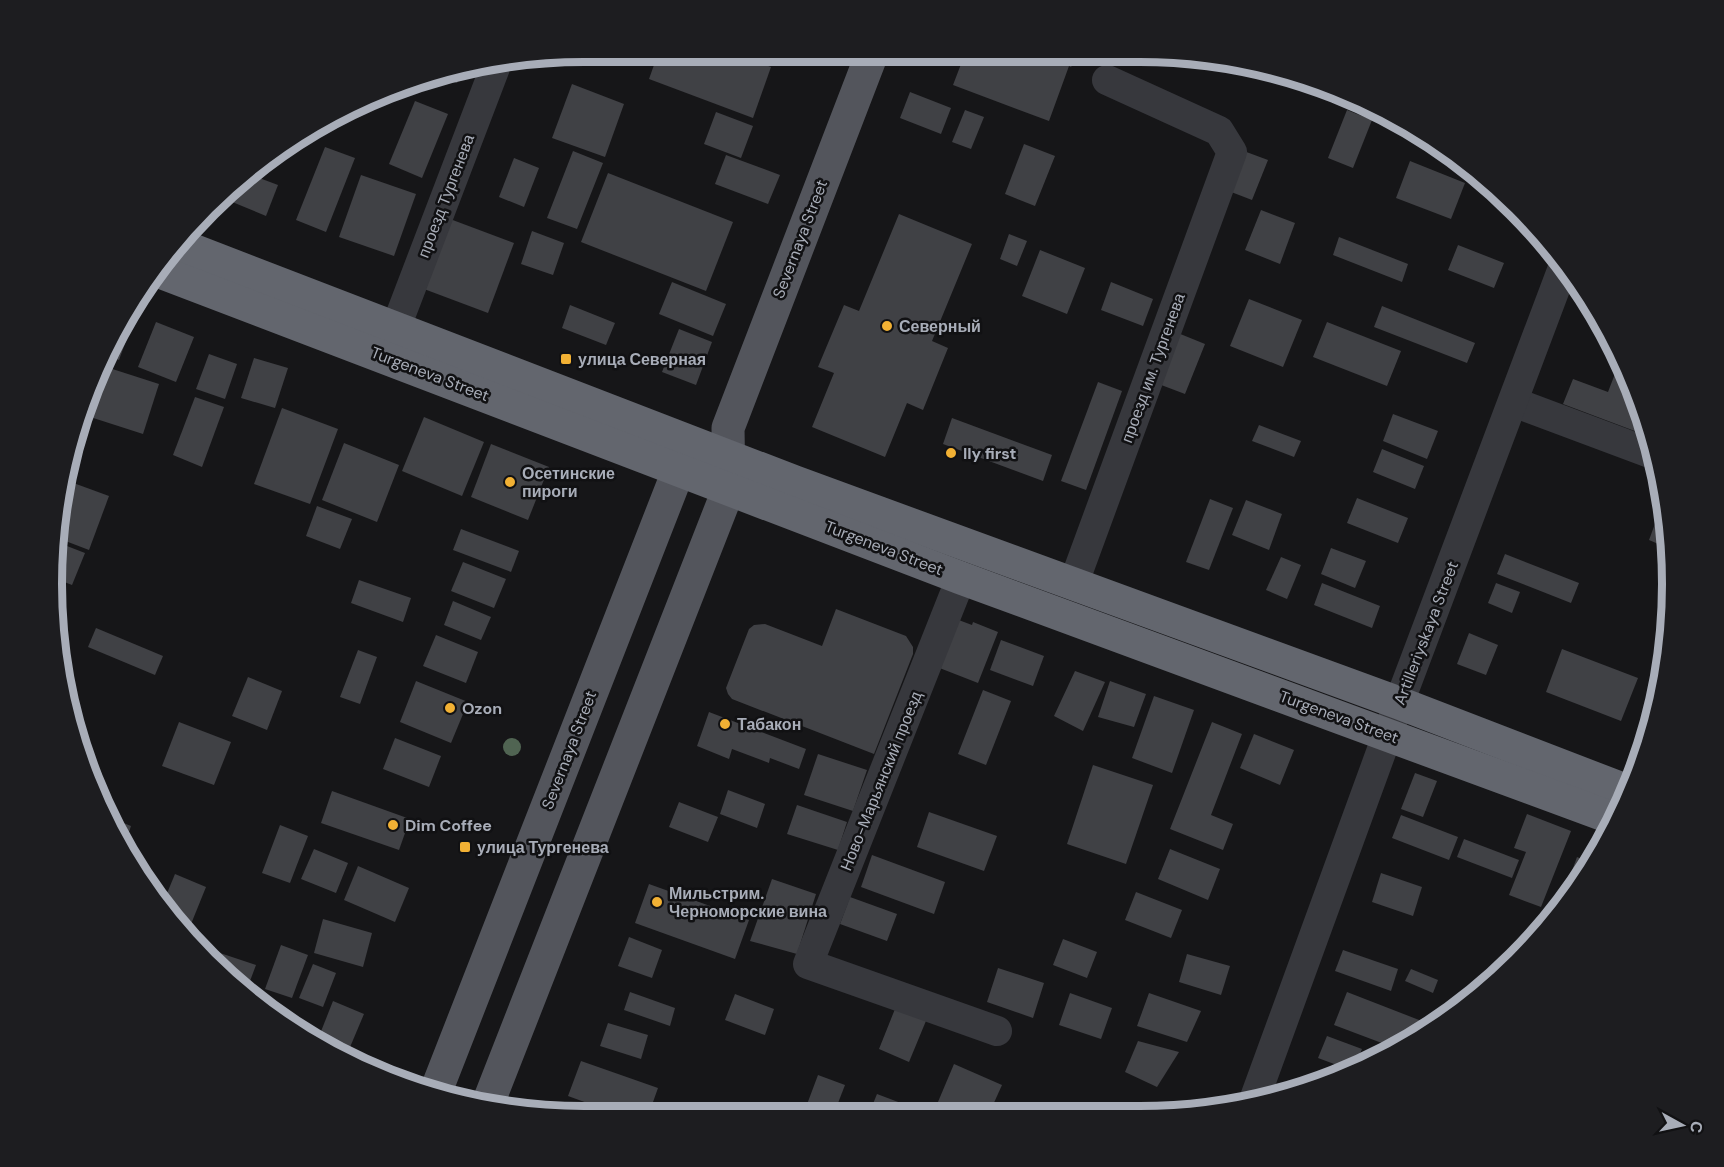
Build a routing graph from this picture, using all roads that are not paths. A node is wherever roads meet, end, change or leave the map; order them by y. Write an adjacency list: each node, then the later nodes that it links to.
1 (869, 62): 10 (main road, Severnaya Street)
2 (494, 70): 7 (street, проезд Тургенева)
3 (1107, 80): 13 (street, проезд им. Тургенева)
4 (185, 247): 7 (highway, Turgeneva Street)
5 (164, 273): 11 (highway, Turgeneva Street)
6 (1561, 274): 8 (street, Artilleriyskaya Street)
7 (396, 327): 10 (highway, Turgeneva Street)
8 (1512, 402): 9 (street); 14 (street, Artilleriyskaya Street)
9 (1646, 452)
10 (723, 455): 11 (main road, Severnaya Street); 11 (highway, Turgeneva Street); 12 (highway, Turgeneva Street); 13 (highway, Turgeneva Street); 21 (main road, Severnaya Street)
11 (679, 469): 19 (main road, Severnaya Street)
12 (961, 578): 15 (highway, Turgeneva Street); 18 (street, Ново-Марьянский проезд)
13 (1074, 585): 14 (highway, Turgeneva Street)
14 (1399, 703): 15 (street, Artilleriyskaya Street); 16 (highway, Turgeneva Street)
15 (1388, 735): 17 (highway, Turgeneva Street); 20 (street, Artilleriyskaya Street)
16 (1621, 788)
17 (1608, 816)
18 (997, 1031)
19 (438, 1085)
20 (1256, 1092)
21 (491, 1097)

